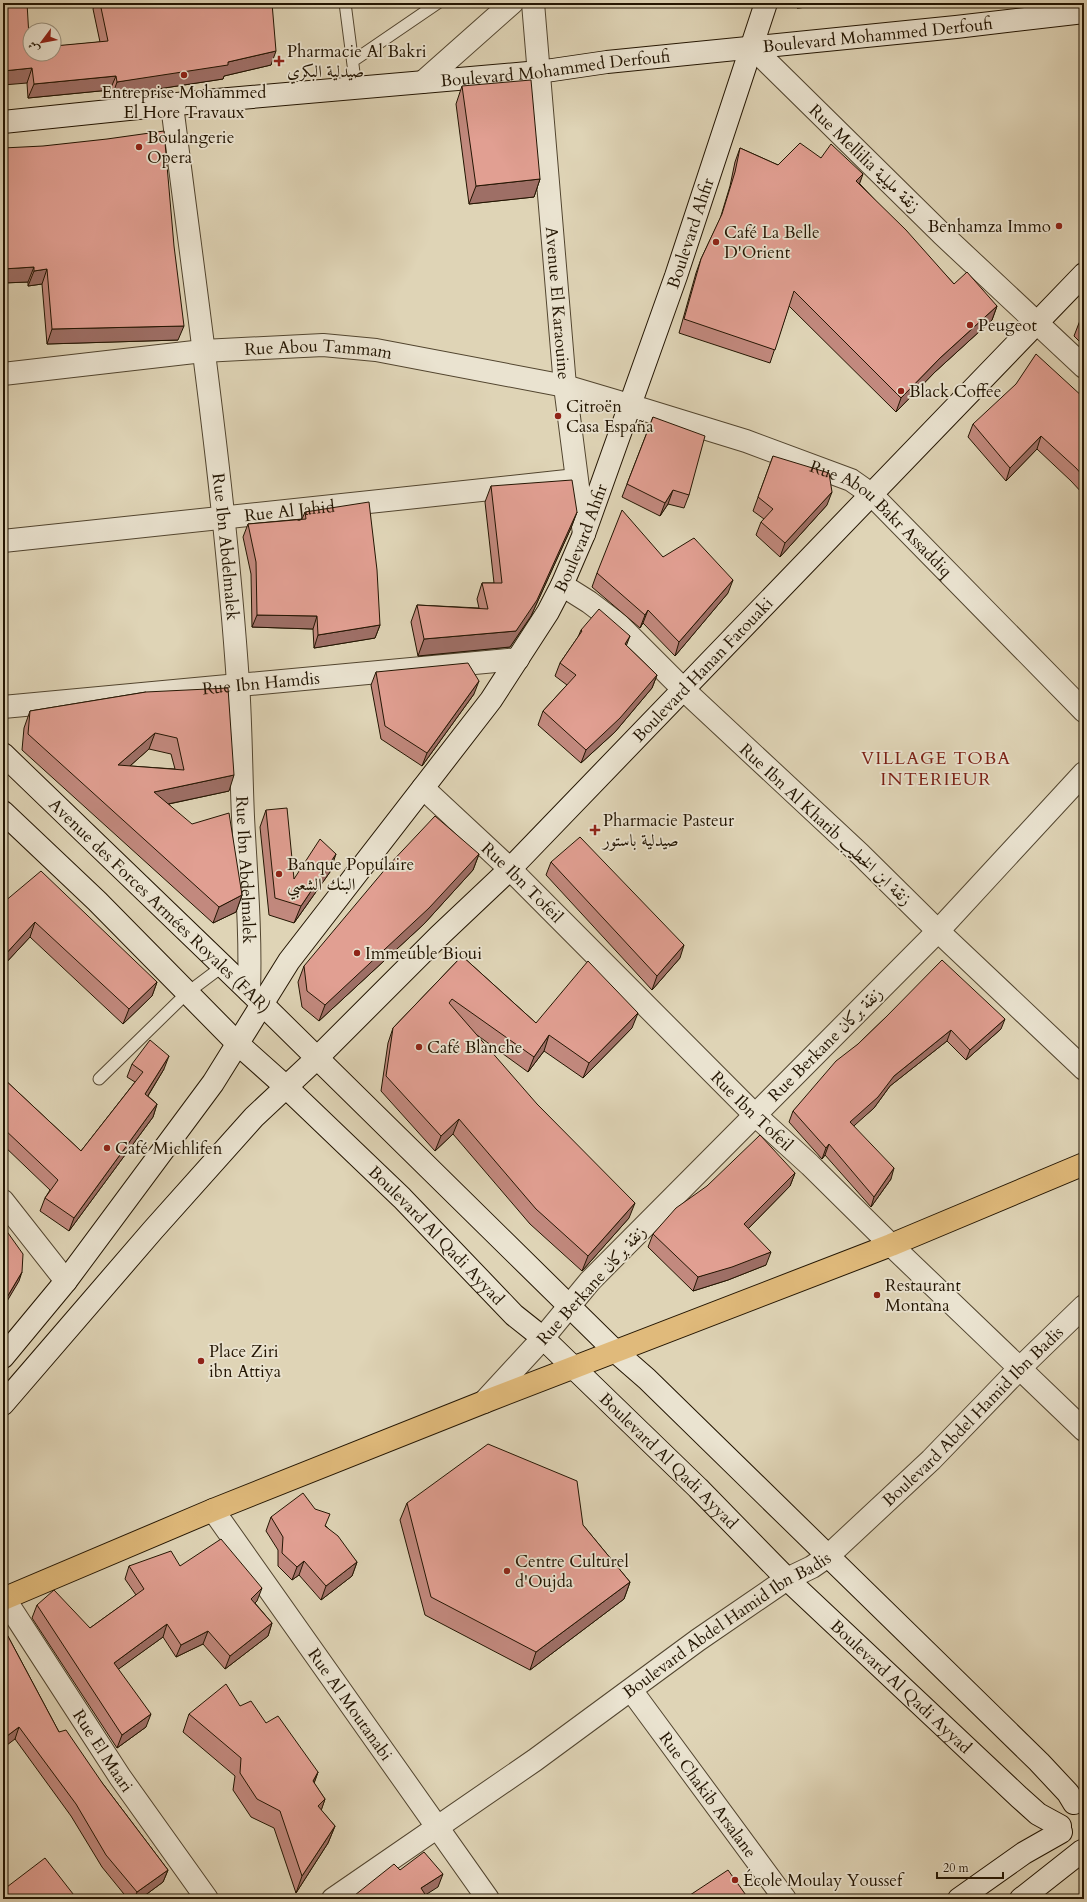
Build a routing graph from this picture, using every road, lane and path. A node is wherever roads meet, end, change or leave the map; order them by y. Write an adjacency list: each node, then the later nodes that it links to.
1 (345, 3): 8 (lane)
2 (438, 3): 8 (lane)
3 (512, 3): 10 (street)
4 (533, 3): 9 (street, Avenue El Karaouine)
5 (766, 3): 7 (street, Boulevard Ahfir)
6 (1084, 12): 7 (street, Boulevard Mohammed Derfoufi)
7 (752, 47): 9 (street, Boulevard Mohammed Derfoufi); 15 (street, Rue Mellilia زنقة مليلية); 20 (street, Boulevard Ahfir)
8 (354, 61): 11 (lane)
9 (539, 72): 10 (street, Boulevard Mohammed Derfoufi); 19 (street, Avenue El Karaouine)
10 (424, 82): 11 (street, Boulevard Mohammed Derfoufi)
11 (356, 88): 12 (street, Boulevard Mohammed Derfoufi)
12 (172, 105): 13 (street, Boulevard Mohammed Derfoufi); 16 (street, Rue Ibn Abdelmalek)
13 (3, 122)
14 (1084, 274): 15 (street, Boulevard Hanan Fatouaki)
15 (1038, 322): 17 (street, Rue Mellilia زنقة مليلية); 22 (street, Boulevard Hanan Fatouaki)
16 (203, 351): 18 (street, Rue Abou Tammam); 19 (street, Rue Abou Tammam); 23 (street, Rue Ibn Abdelmalek)
17 (1084, 367)
18 (3, 374)
19 (565, 386): 20 (street, Rue Abou Tammam); 21 (street, Avenue El Karaouine)
20 (629, 405): 22 (street, Rue Abou Bakr Assaddiq); 24 (street, Boulevard Ahfir)
21 (576, 480): 23 (street, Rue Al Jahid); 24 (street, Avenue El Karaouine)
22 (871, 494): 29 (street, Boulevard Hanan Fatouaki); 31 (street, Rue Abou Bakr Assaddiq)
23 (223, 517): 25 (street, Rue Al Jahid); 28 (street, Rue Ibn Abdelmalek)
24 (584, 534): 26 (street, Boulevard Ahfir)
25 (3, 541)
26 (562, 585): 27 (street, Boulevard Ahfir); 29 (street, Rue Ibn Al Khatib زنقة ابن الخطيب)
27 (518, 659): 28 (street, Rue Ibn Hamdis); 34 (street, Boulevard Ahfir)
28 (238, 684): 30 (street, Rue Ibn Hamdis); 40 (street, Rue Ibn Abdelmalek)
29 (684, 690): 36 (street, Boulevard Hanan Fatouaki); 37 (street, Rue Ibn Al Khatib زنقة ابن الخطيب)
30 (3, 707)
31 (1084, 711)
32 (3, 754): 38 (street, Avenue des Forces Armées Royales (FAR))
33 (1084, 773): 37 (street, Rue Berkane زنقة بركان)
34 (423, 788): 36 (street, Rue Ibn Tofeil); 40 (street, Boulevard Ahfir)
35 (3, 812): 39 (street)
36 (510, 869): 42 (street, Boulevard Hanan Fatouaki); 46 (street, Rue Ibn Tofeil)
37 (938, 931): 43 (street, Rue Ibn Al Khatib زنقة ابن الخطيب); 46 (street, Rue Berkane زنقة بركان)
38 (223, 966): 39 (lane); 40 (street, Avenue des Forces Armées Royales (FAR))
39 (187, 993): 41 (street); 44 (lane)
40 (256, 997): 41 (street, Boulevard Ahfir); 42 (street, Avenue des Forces Armées Royales (FAR))
41 (238, 1044): 45 (street); 50 (street, Boulevard Ahfir)
42 (316, 1059): 45 (street, Boulevard Hanan Fatouaki); 51 (street)
43 (1084, 1069)
44 (99, 1079)
45 (285, 1086): 53 (street, Boulevard Al Qadi Ayyad); 59 (street, Boulevard Hanan Fatouaki)
46 (754, 1114): 49 (street, Rue Ibn Tofeil); 51 (street, Rue Berkane زنقة بركان)
47 (1084, 1164): 49 (main road)
48 (3, 1201): 50 (street)
49 (890, 1245): 54 (main road); 57 (street, Rue Ibn Tofeil)
50 (66, 1281): 55 (street, Boulevard Ahfir)
51 (571, 1306): 53 (street, Rue Berkane زنقة بركان); 54 (street)
52 (1084, 1306): 57 (street, Boulevard Abdel Hamid Ibn Badis)
53 (543, 1338): 56 (street, Boulevard Al Qadi Ayyad); 58 (street, Rue Berkane زنقة بركان)
54 (616, 1352): 56 (main road); 62 (street)
55 (3, 1356)
56 (573, 1369): 58 (main road); 63 (street, Boulevard Al Qadi Ayyad)
57 (1019, 1369): 60 (street, Rue Ibn Tofeil); 62 (street, Boulevard Abdel Hamid Ibn Badis)
58 (484, 1402): 61 (main road)
59 (3, 1404)
60 (1084, 1430)
61 (213, 1510): 64 (main road); 67 (street, Rue Al Moutanabi)
62 (828, 1556): 63 (street, Boulevard Abdel Hamid Ibn Badis); 66 (street)
63 (788, 1580): 65 (street, Boulevard Abdel Hamid Ibn Badis); 68 (street, Boulevard Al Qadi Ayyad)
64 (4, 1599): 70 (street, Rue El Maari)
65 (631, 1690): 67 (street, Boulevard Abdel Hamid Ibn Badis); 73 (street, Rue Chakib Arsalane)
66 (1079, 1802): 68 (street)
67 (437, 1827): 71 (street, Boulevard Abdel Hamid Ibn Badis); 72 (street, Rue Al Moutanabi)
68 (1061, 1829): 69 (street); 74 (street)
69 (1083, 1851): 75 (street)
70 (207, 1899)
71 (333, 1899)
72 (488, 1899)
73 (785, 1899)
74 (959, 1899)
75 (1021, 1899)

